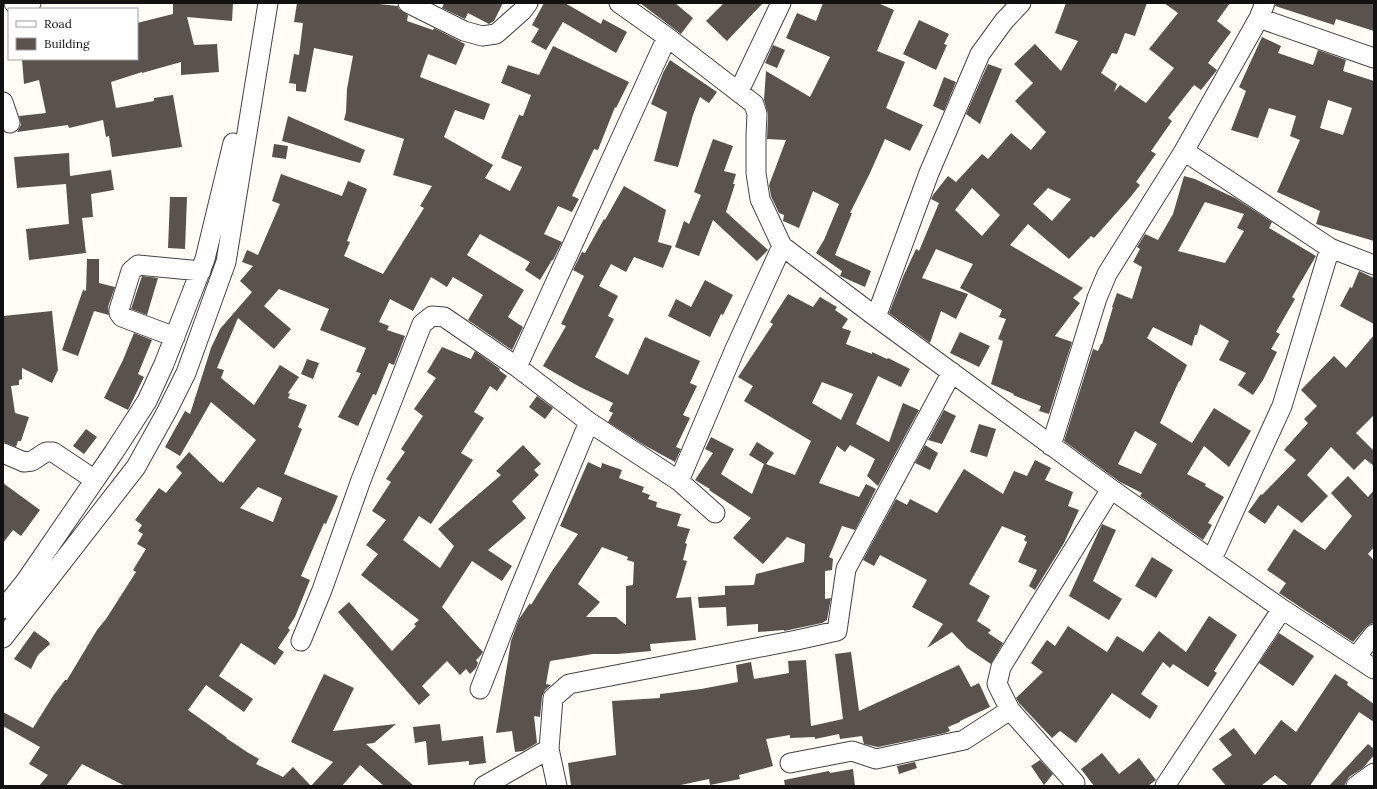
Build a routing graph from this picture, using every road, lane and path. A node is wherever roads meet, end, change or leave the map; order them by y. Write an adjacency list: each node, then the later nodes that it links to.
1 (14, 3): 2 (street)
2 (31, 3)
3 (256, 3): 20 (street)
4 (268, 3): 36 (street)
5 (408, 3): 6 (street)
6 (528, 3)
7 (781, 3): 13 (street)
8 (1021, 3): 21 (street)
9 (621, 4): 11 (street)
10 (1262, 11): 12 (street); 16 (street)
11 (667, 36): 13 (street); 23 (street)
12 (1374, 58)
13 (739, 92): 17 (street)
14 (3, 102): 15 (street)
15 (10, 124)
16 (1184, 151): 18 (street); 26 (street)
17 (782, 246): 21 (street); 29 (street)
18 (1330, 248): 19 (street); 32 (street)
19 (1374, 265)
20 (201, 271): 22 (street); 22 (street)
21 (876, 317): 24 (street)
22 (175, 337): 28 (street)
23 (517, 367): 25 (street); 37 (street)
24 (952, 372): 26 (street); 42 (street)
25 (589, 422): 29 (street); 40 (street)
26 (1051, 446): 30 (street)
27 (3, 452): 28 (street)
28 (95, 480): 33 (street)
29 (679, 481): 31 (street)
30 (1111, 489): 32 (street); 41 (street)
31 (715, 513)
32 (1212, 559): 34 (street)
33 (3, 609)
34 (1282, 609): 38 (street); 48 (street)
35 (1374, 634): 38 (street)
36 (3, 638)
37 (301, 640)
38 (1356, 657): 39 (street)
39 (1374, 668)
40 (480, 689)
41 (1010, 710): 43 (street); 45 (street)
42 (549, 749): 46 (street); 47 (street)
43 (790, 763)
44 (1374, 773): 49 (street)
45 (1075, 783)
46 (484, 786)
47 (557, 786)
48 (1164, 786)
49 (1356, 786)

